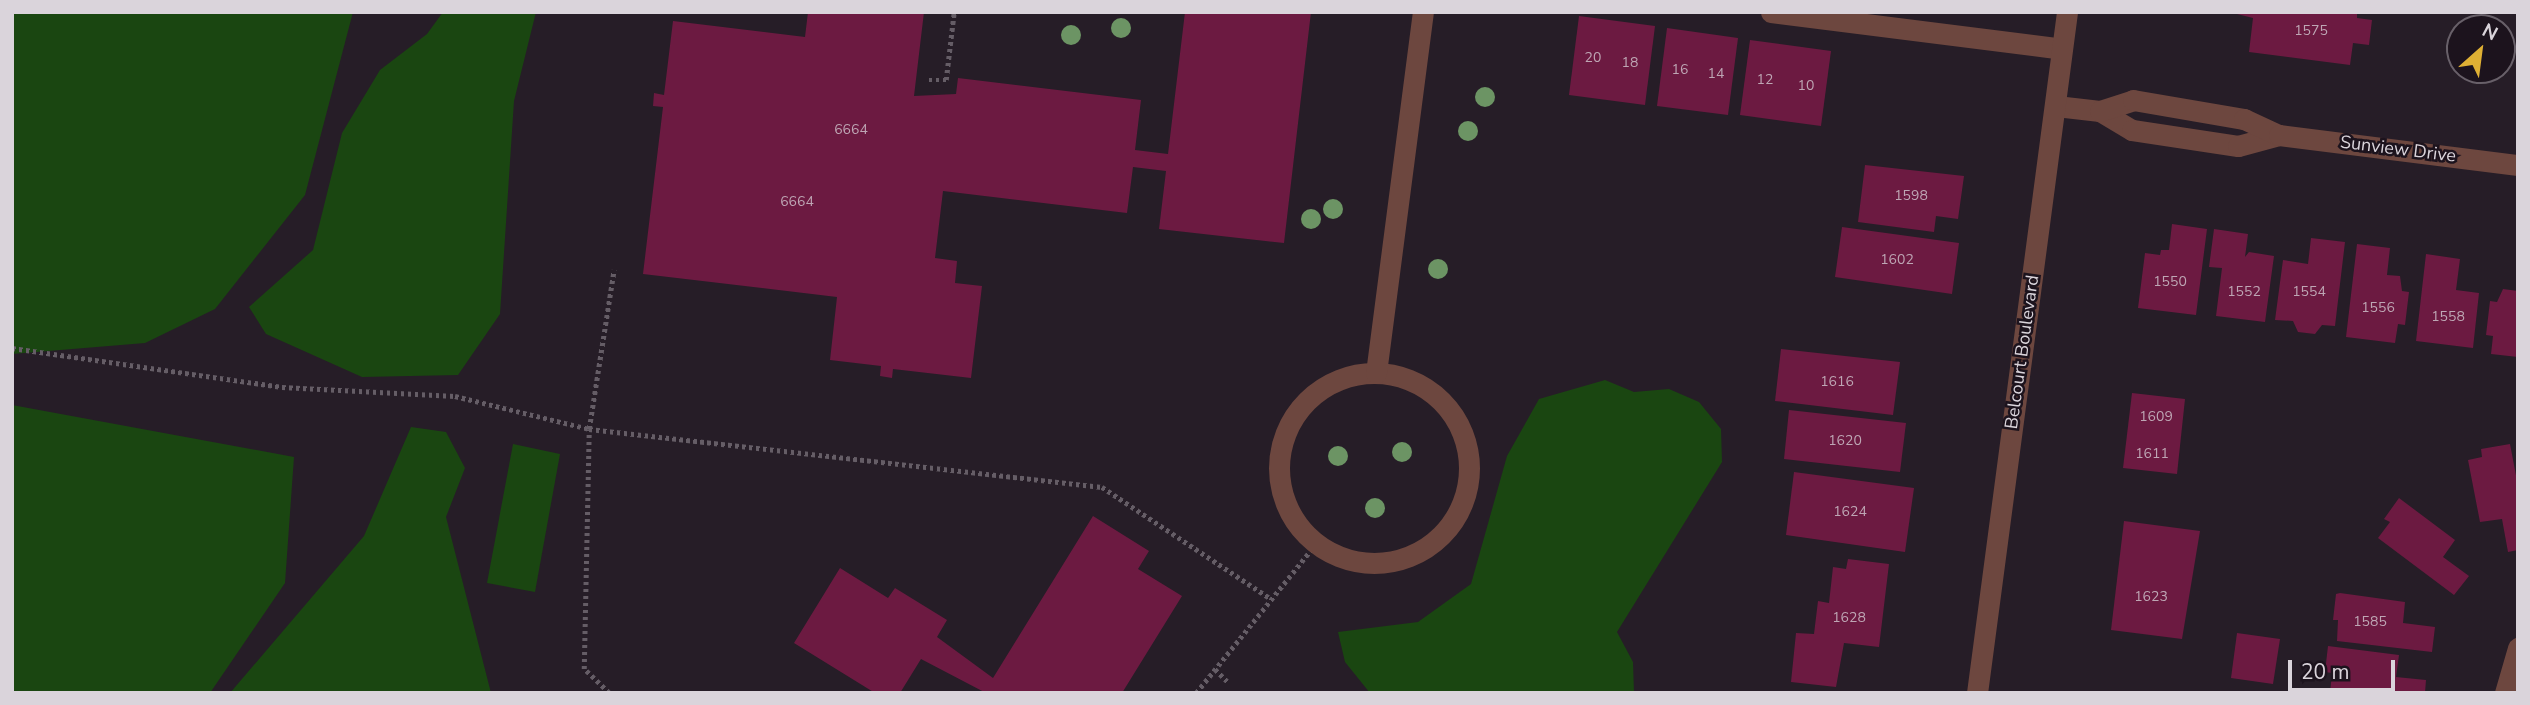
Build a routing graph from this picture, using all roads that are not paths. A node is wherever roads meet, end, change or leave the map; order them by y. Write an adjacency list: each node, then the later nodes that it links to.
1 (1423, 12): 9 (street)
2 (1772, 12): 4 (street)
3 (2067, 12): 4 (street, Belcourt Boulevard)
4 (2062, 49): 5 (street, Belcourt Boulevard)
5 (2056, 106): 6 (street, Sunview Drive); 11 (street, Belcourt Boulevard)
6 (2100, 111): 7 (street, Sunview Drive); 7 (street, Sunview Drive)
7 (2279, 135): 8 (street, Sunview Drive)
8 (2518, 165)
9 (1376, 373): 9 (street)
10 (2518, 648): 12 (street)
11 (1977, 693)
12 (2505, 693)

